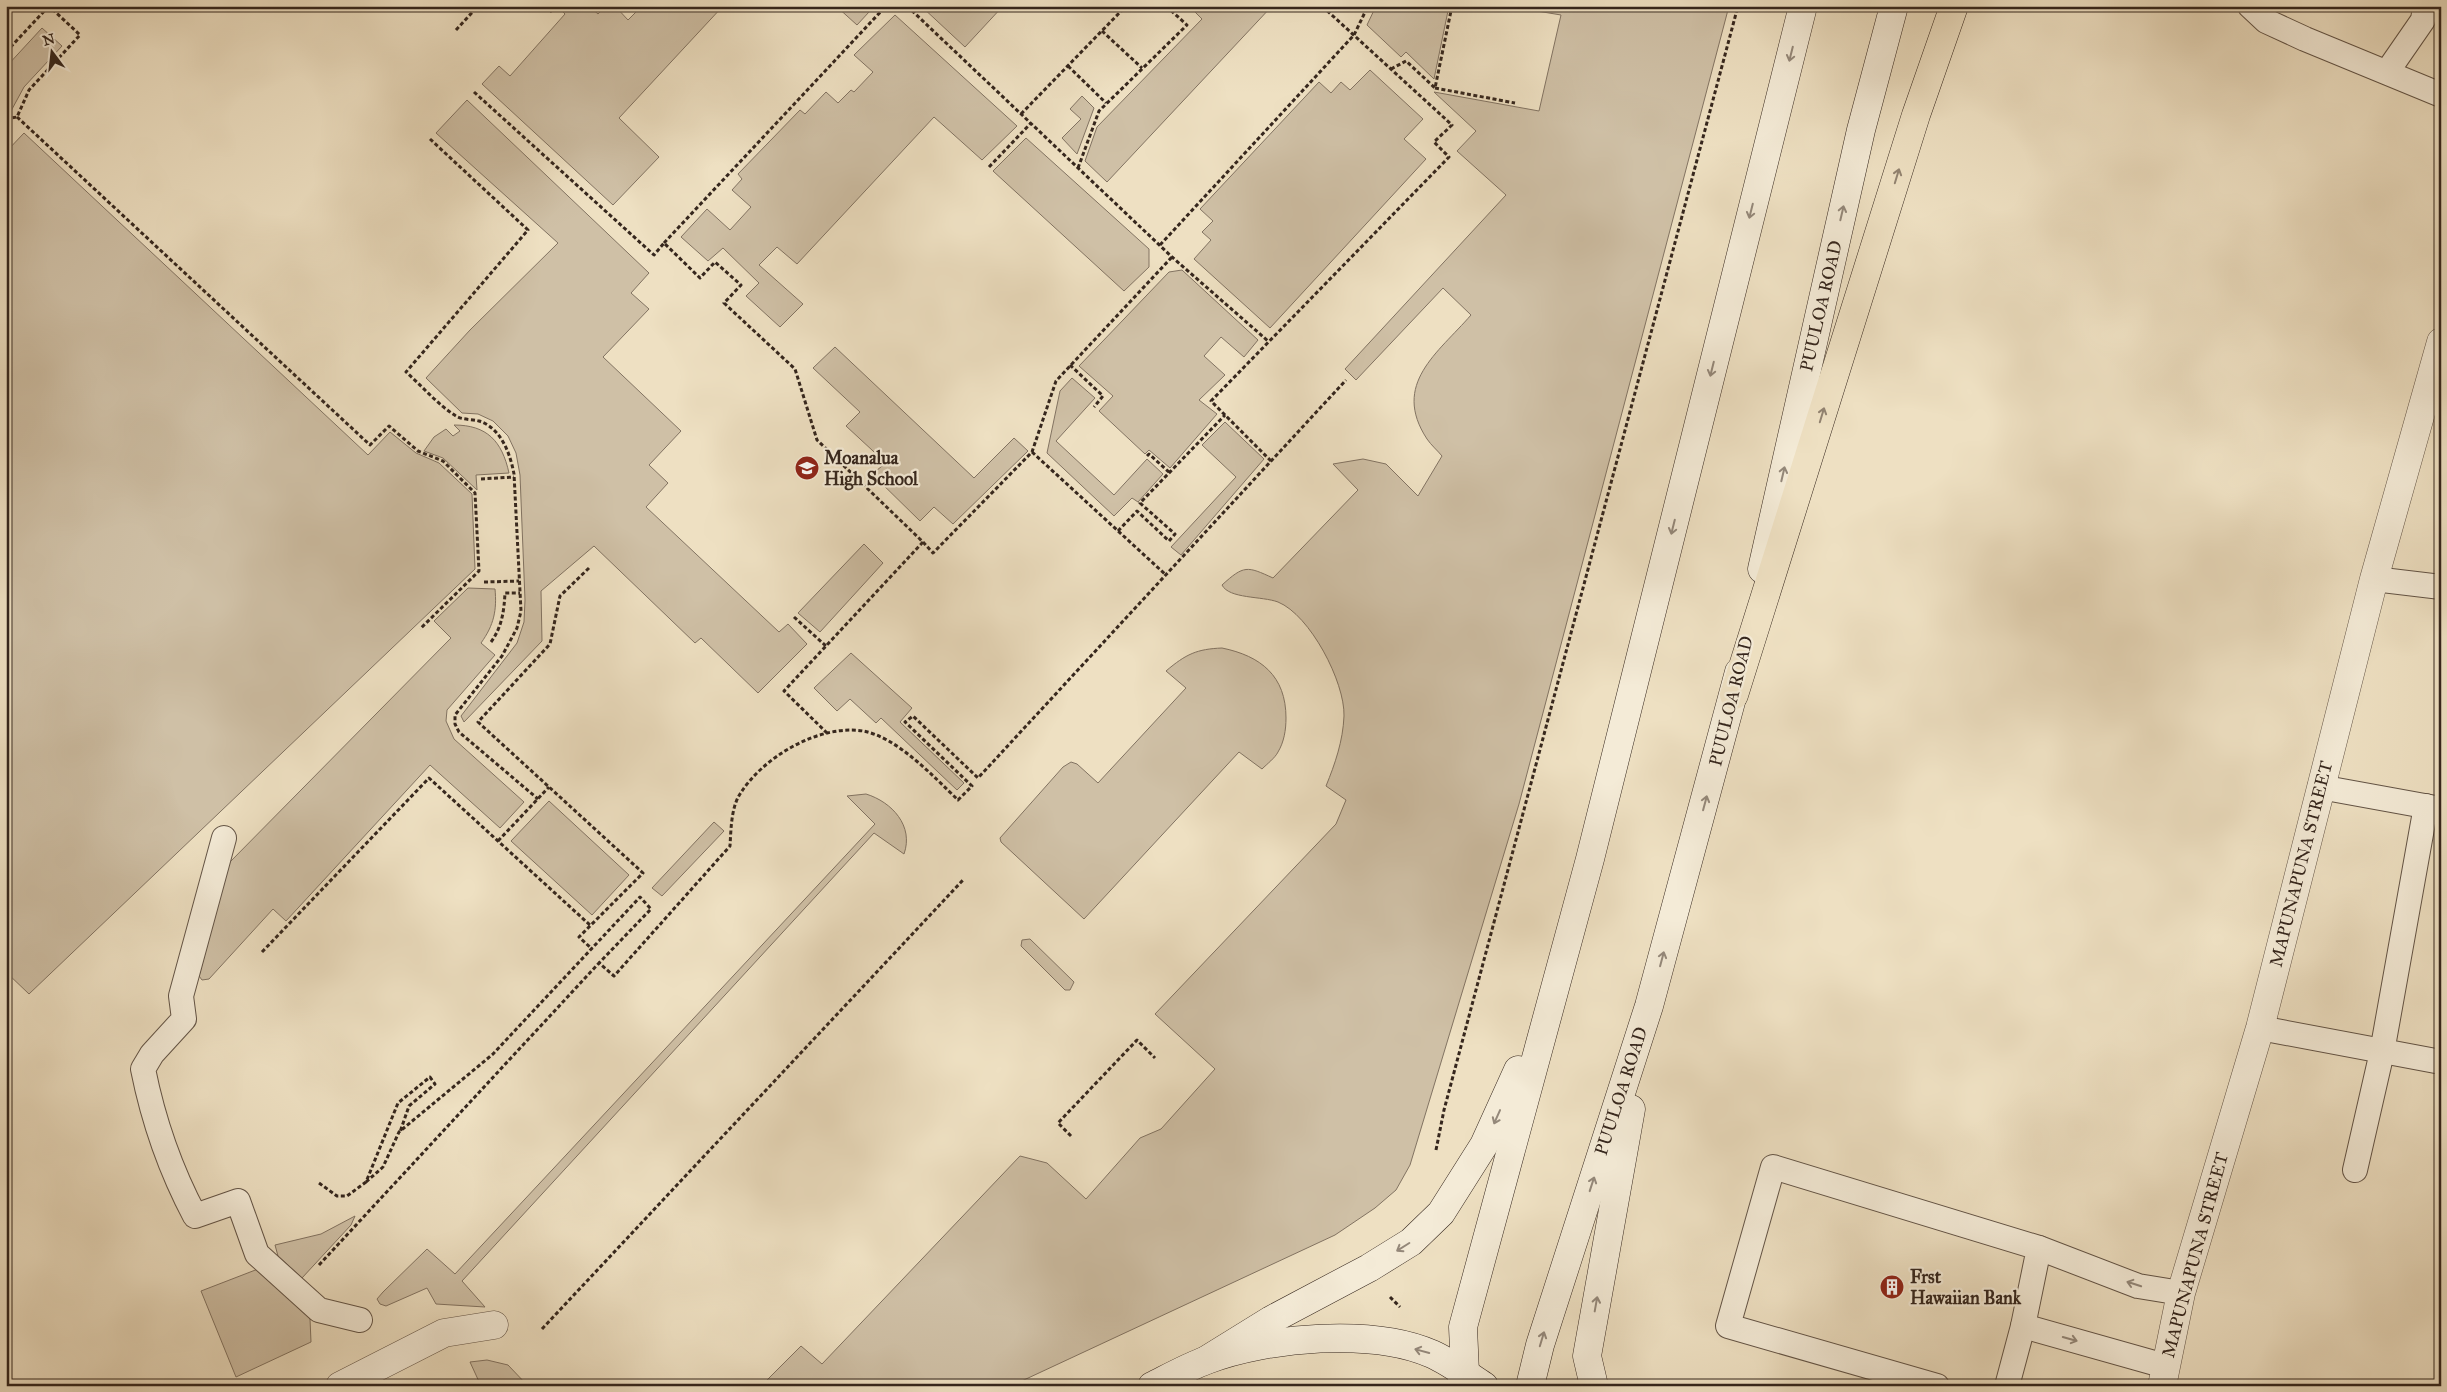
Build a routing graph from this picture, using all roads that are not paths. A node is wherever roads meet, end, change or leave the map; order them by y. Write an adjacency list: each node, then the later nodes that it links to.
1 (1803, 6): 15 (main road, one-way to 15)
2 (1894, 6): 11 (main road, PUULOA ROAD, one-way to 2)
3 (1954, 6): 11 (highway, one-way to 3)
4 (2250, 6): 6 (lane)
5 (2425, 6): 6 (lane)
6 (2386, 72): 7 (lane)
7 (2441, 95)
8 (2439, 352): 9 (main road, MAPUNAPUNA STREET)
9 (2374, 579): 10 (lane); 12 (main road, MAPUNAPUNA STREET)
10 (2441, 587)
11 (1734, 695): 16 (main road, PUULOA ROAD, one-way to 11)
12 (2320, 787): 13 (lane); 17 (main road, MAPUNAPUNA STREET)
13 (2433, 808): 18 (lane)
14 (224, 838): 23 (lane)
15 (1552, 993): 26 (main road, one-way to 26); 28 (main road)
16 (1649, 1006): 31 (main road, PUULOA ROAD, one-way to 16); 32 (main road, one-way to 16)
17 (2260, 1028): 18 (lane); 22 (main road, MAPUNAPUNA STREET)
18 (2382, 1052): 19 (lane); 20 (lane)
19 (2441, 1062)
20 (2355, 1170)
21 (2039, 1248): 22 (lane, one-way to 21); 25 (lane); 33 (lane)
22 (2182, 1294): 27 (main road, MAPUNAPUNA STREET)
23 (360, 1320)
24 (494, 1325): 29 (main road)
25 (2023, 1326): 27 (lane, one-way to 27); 34 (lane)
26 (1208, 1359): 28 (main road, one-way to 26); 30 (main road)
27 (2164, 1376)
28 (1470, 1382)
29 (340, 1386)
30 (1152, 1386)
31 (1530, 1386)
32 (1594, 1386)
33 (1937, 1386)
34 (2007, 1386)

